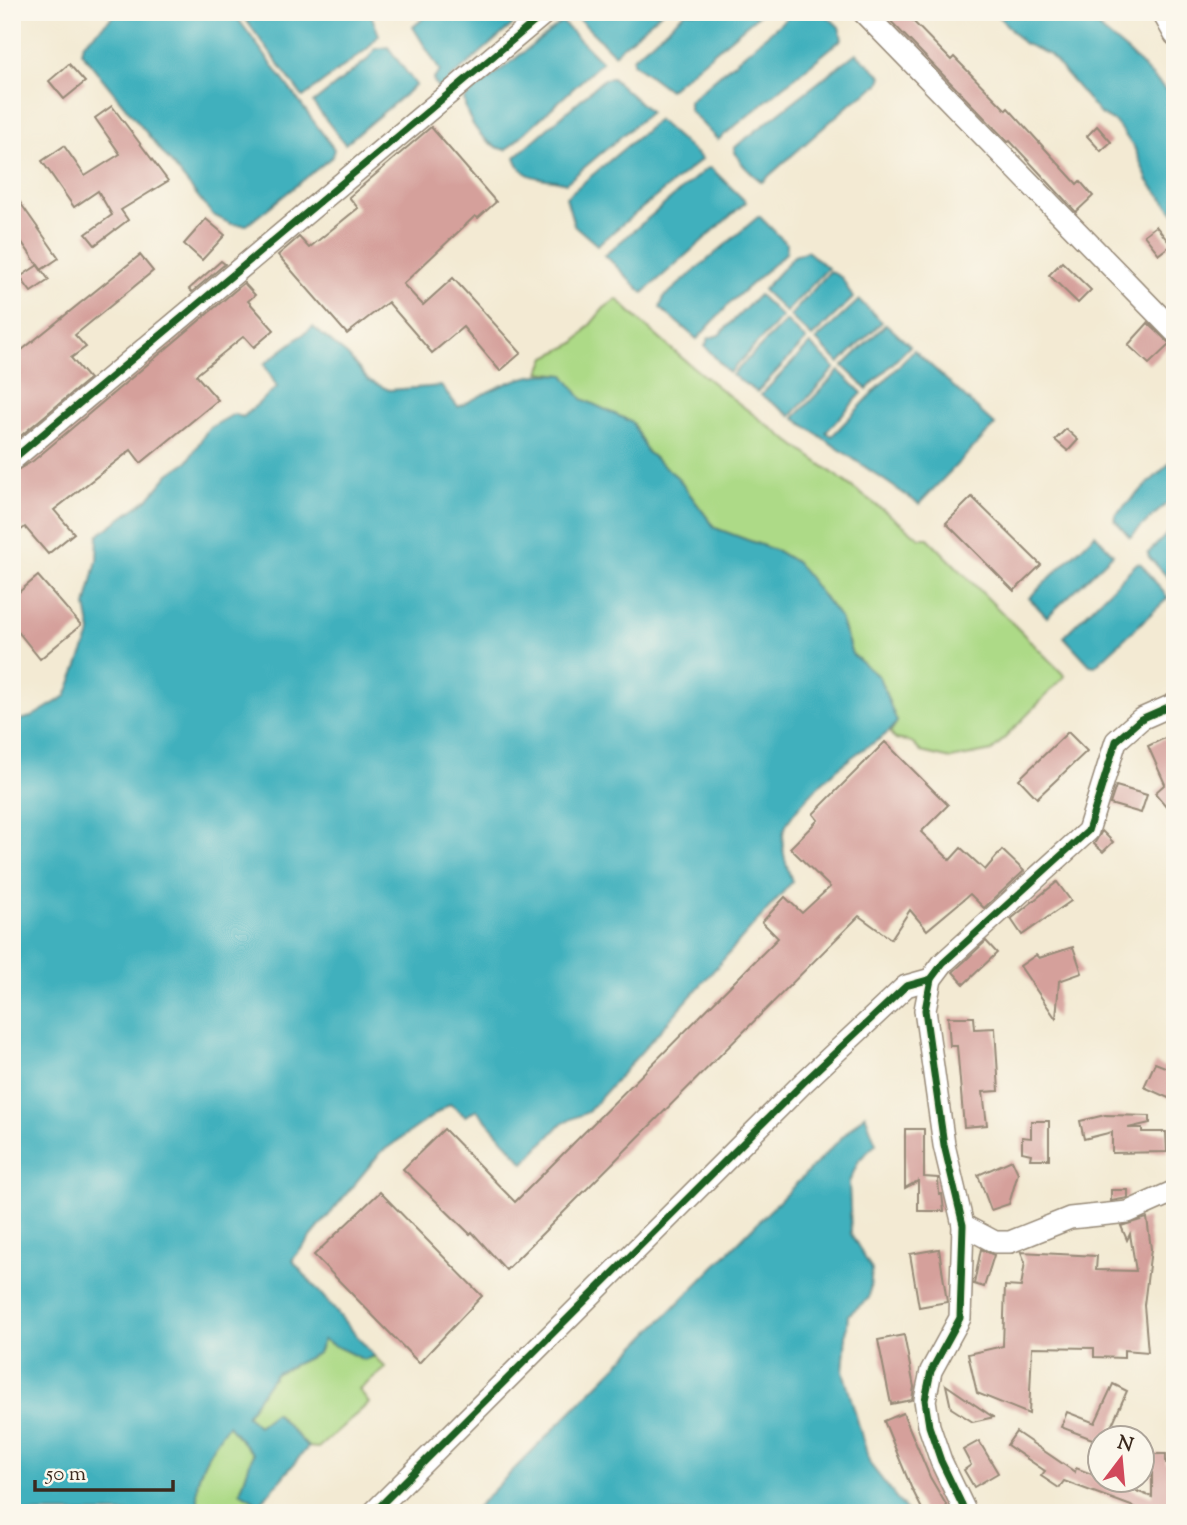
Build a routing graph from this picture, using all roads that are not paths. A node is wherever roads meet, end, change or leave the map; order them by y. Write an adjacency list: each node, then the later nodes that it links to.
1 (546, 12): 7 (street)
2 (863, 12): 6 (street)
3 (1173, 12): 4 (street)
4 (1162, 13): 5 (street)
5 (1175, 35)
6 (1175, 332)
7 (12, 460)
8 (1175, 704): 9 (street)
9 (931, 979): 11 (street); 12 (street)
10 (1175, 1191): 11 (street)
11 (963, 1225): 13 (street)
12 (373, 1513)
13 (966, 1513)

